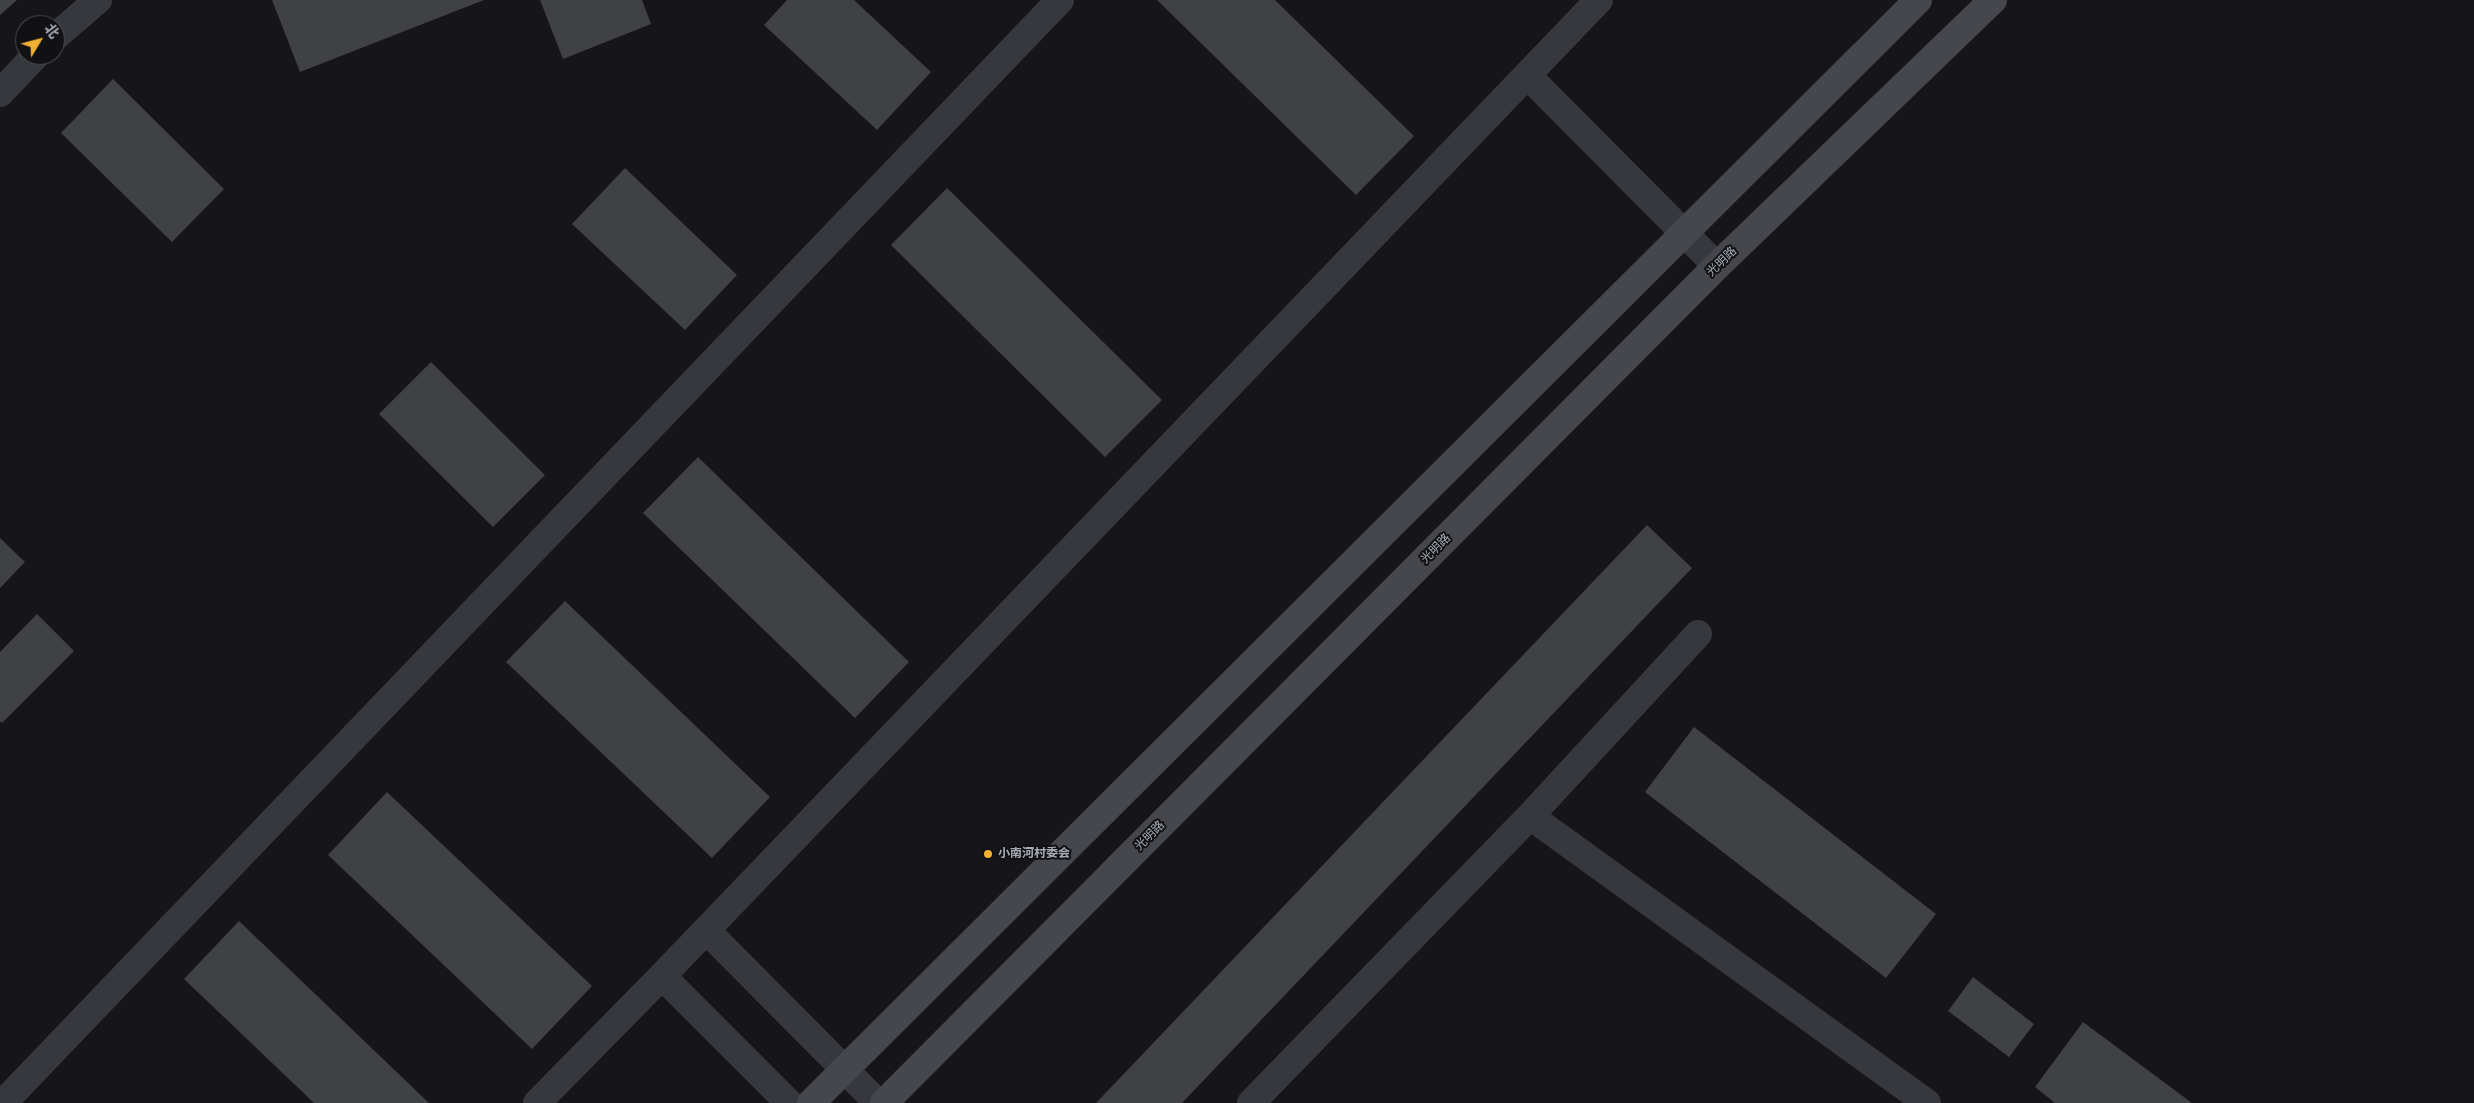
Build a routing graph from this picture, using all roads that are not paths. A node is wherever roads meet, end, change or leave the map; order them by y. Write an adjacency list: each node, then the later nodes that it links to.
1 (98, 0): 6 (street)
2 (1060, 0): 17 (street)
3 (1599, 0): 8 (street)
4 (1918, 0): 10 (street)
5 (1993, 0): 11 (street, 光明路)
6 (65, 28)
7 (27, 65): 9 (street)
8 (1526, 76): 10 (street); 14 (street)
9 (0, 93)
10 (1683, 232): 11 (street); 16 (street)
11 (1717, 266): 22 (street, 光明路)
12 (1698, 634): 13 (street)
13 (1530, 816): 23 (street); 24 (street)
14 (706, 930): 15 (street); 16 (street)
15 (662, 976): 18 (street); 19 (street)
16 (845, 1069): 20 (street); 21 (street)
17 (4, 1103)
18 (537, 1103)
19 (789, 1103)
20 (811, 1103)
21 (878, 1103)
22 (884, 1103)
23 (1251, 1103)
24 (1927, 1103)

